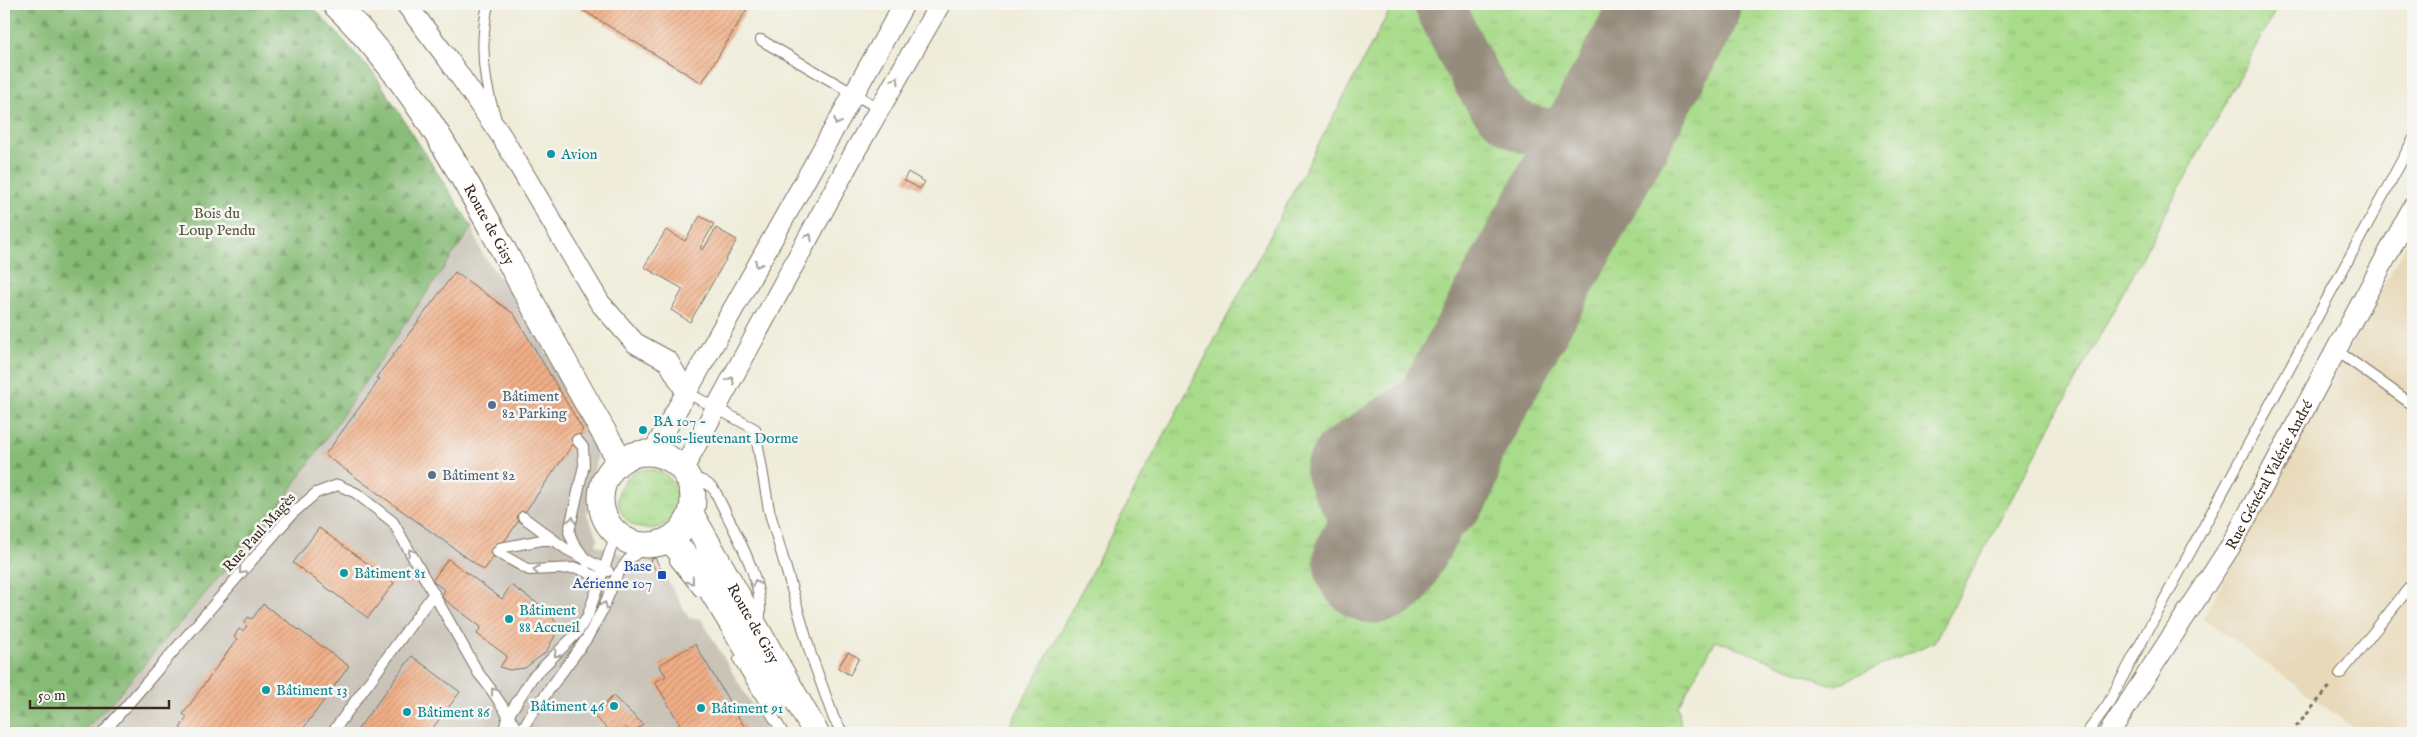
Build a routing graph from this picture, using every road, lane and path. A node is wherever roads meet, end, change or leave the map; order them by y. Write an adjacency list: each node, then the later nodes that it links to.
1 (335, 4): 18 (street, Route de Gisy)
2 (406, 4): 9 (street)
3 (488, 4): 9 (lane)
4 (904, 4): 7 (street)
5 (940, 4): 8 (street, one-way to 5)
6 (760, 40): 7 (lane)
7 (853, 94): 8 (lane); 13 (street, one-way to 13)
8 (880, 109): 15 (street, one-way to 8)
9 (502, 137): 13 (street)
10 (2413, 140): 43 (lane)
11 (2413, 207): 12 (street, Rue Général Valérie André)
12 (2336, 350): 14 (lane); 44 (street, Rue Général Valérie André)
13 (686, 392): 15 (lane); 17 (street)
14 (2413, 405)
15 (716, 408): 19 (street); 42 (lane)
16 (576, 440): 25 (lane, one-way to 16)
17 (653, 452): 18 (street); 19 (street)
18 (620, 460): 22 (street)
19 (685, 473): 20 (street); 31 (lane, one-way to 19)
20 (691, 514): 24 (street); 31 (street, Route de Gisy)
21 (523, 517): 23 (lane)
22 (616, 534): 24 (street); 26 (lane)
23 (554, 540): 25 (lane); 26 (lane, one-way to 23)
24 (659, 543): 27 (lane); 30 (lane, one-way to 30); 40 (street, Route de Gisy)
25 (588, 563): 26 (lane)
26 (601, 574): 27 (lane); 34 (lane, one-way to 34)
27 (617, 575): 35 (lane, one-way to 27)
28 (2413, 583): 33 (lane)
29 (434, 593): 34 (lane, Rue Paul Magès, one-way to 29); 36 (lane, Rue Paul Magès, one-way to 36); 37 (lane)
30 (703, 599)
31 (758, 631): 41 (street, Route de Gisy)
32 (733, 649): 39 (lane)
33 (2340, 674): 45 (path)
34 (508, 716): 35 (lane, Rue Paul Magès); 38 (lane)
35 (520, 732)
36 (103, 733)
37 (332, 733)
38 (503, 733)
39 (783, 733)
40 (797, 733)
41 (816, 733)
42 (843, 733)
43 (2087, 733)
44 (2109, 733)
45 (2291, 733)

